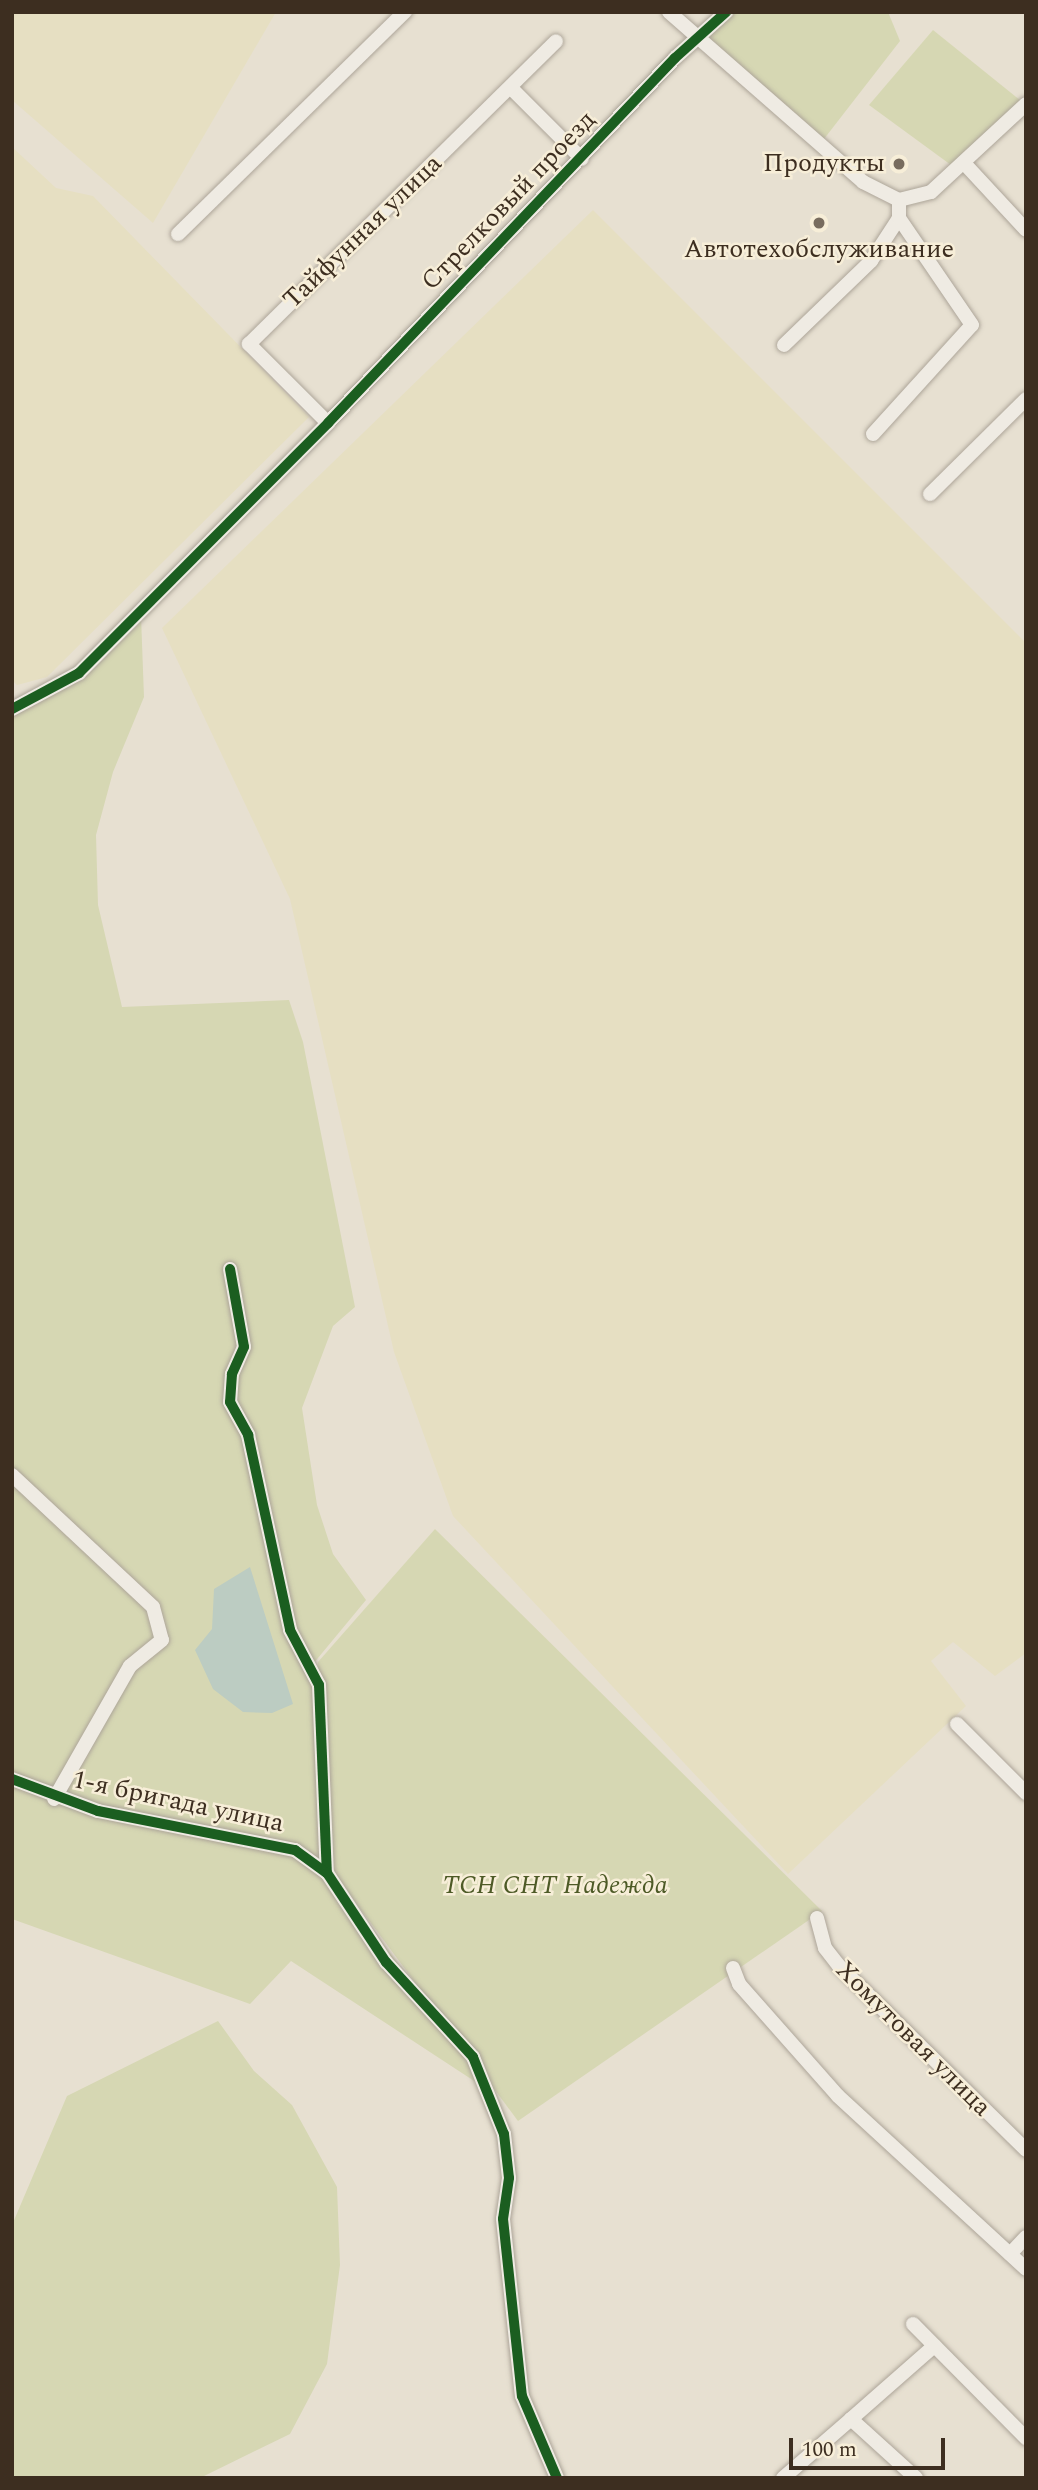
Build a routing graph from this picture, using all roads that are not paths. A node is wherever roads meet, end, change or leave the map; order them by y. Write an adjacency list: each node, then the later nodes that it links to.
1 (405, 12): 13 (street)
2 (668, 12): 5 (street)
3 (726, 12): 5 (street, Стрелковый проезд)
4 (556, 40): 6 (street, Тайфунная улица)
5 (696, 40): 8 (street, Стрелковый проезд); 10 (street)
6 (511, 88): 8 (street); 16 (street, Тайфунная улица)
7 (1026, 104): 9 (street)
8 (582, 159): 16 (street, Стрелковый проезд)
9 (964, 163): 10 (street); 12 (street)
10 (899, 200): 11 (street)
11 (899, 218): 14 (street); 17 (street)
12 (1026, 230)
13 (178, 234)
14 (784, 345)
15 (1026, 399): 18 (street)
16 (328, 423): 19 (street, Стрелковый проезд)
17 (873, 434)
18 (930, 494)
19 (12, 709)
20 (230, 1269): 26 (street)
21 (12, 1475): 25 (street)
22 (957, 1724): 24 (street)
23 (12, 1779): 25 (street, 1-я бригада улица)
24 (1026, 1793)
25 (54, 1799): 26 (street, 1-я бригада улица)
26 (327, 1872): 37 (street)
27 (817, 1918): 29 (street, Хомутовая улица)
28 (733, 1968): 31 (street)
29 (1026, 2150)
30 (1026, 2237): 31 (street)
31 (1010, 2254): 32 (street)
32 (1026, 2269)
33 (913, 2324): 34 (street)
34 (934, 2346): 35 (street); 36 (street)
35 (851, 2418): 38 (street); 39 (street)
36 (1026, 2438)
37 (557, 2478)
38 (783, 2478)
39 (916, 2478)

